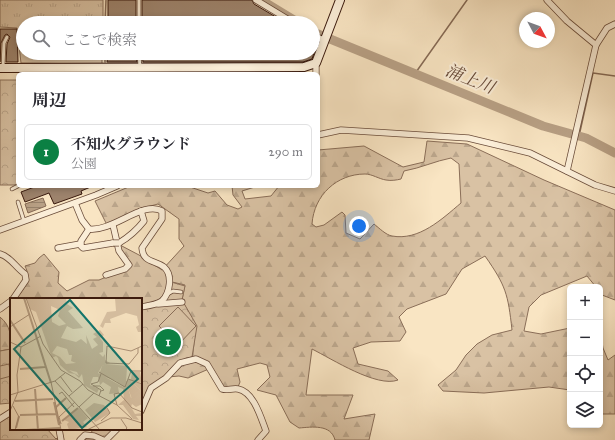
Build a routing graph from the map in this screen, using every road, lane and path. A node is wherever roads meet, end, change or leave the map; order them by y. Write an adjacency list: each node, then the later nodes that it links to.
1 (139, 0): 5 (lane)
2 (256, 0): 6 (street)
3 (340, 0): 10 (street)
4 (547, 0): 11 (street)
5 (139, 16)
6 (282, 16)
7 (615, 24): 11 (street)
8 (6, 37): 17 (lane)
9 (320, 37): 10 (street)
10 (326, 38): 12 (street)
11 (596, 45): 24 (street)
12 (320, 53)
13 (140, 60): 16 (lane)
14 (317, 60): 15 (street)
15 (316, 63): 19 (street); 22 (street)
16 (140, 67): 20 (street); 21 (street)
17 (2, 68): 18 (street)
18 (94, 70): 20 (street)
19 (200, 70): 21 (street)
20 (107, 71)
21 (191, 71)
22 (316, 72)
23 (320, 135): 24 (street)
24 (567, 171): 28 (street)
25 (16, 187): 26 (lane)
26 (12, 188)
27 (106, 188): 30 (street)
28 (615, 191)
29 (18, 202): 32 (lane)
30 (75, 203): 32 (street); 34 (street)
31 (141, 211): 33 (street); 36 (street); 41 (street)
32 (24, 221): 35 (street)
33 (113, 225): 34 (street); 39 (street)
34 (89, 229): 36 (street)
35 (0, 230)
36 (80, 244): 37 (street)
37 (58, 248)
38 (0, 254): 42 (street)
39 (106, 275)
40 (181, 292): 41 (lane)
41 (166, 295): 45 (street)
42 (13, 298)
43 (10, 301): 46 (street)
44 (182, 302): 45 (street)
45 (155, 304): 47 (street)
46 (0, 308)
47 (142, 308)
48 (142, 409): 57 (street)
49 (10, 413): 50 (street)
50 (0, 419)
51 (59, 430): 53 (street)
52 (116, 430): 56 (street)
53 (61, 440)
54 (80, 440): 55 (street)
55 (103, 440)
56 (106, 440)
57 (258, 440)

